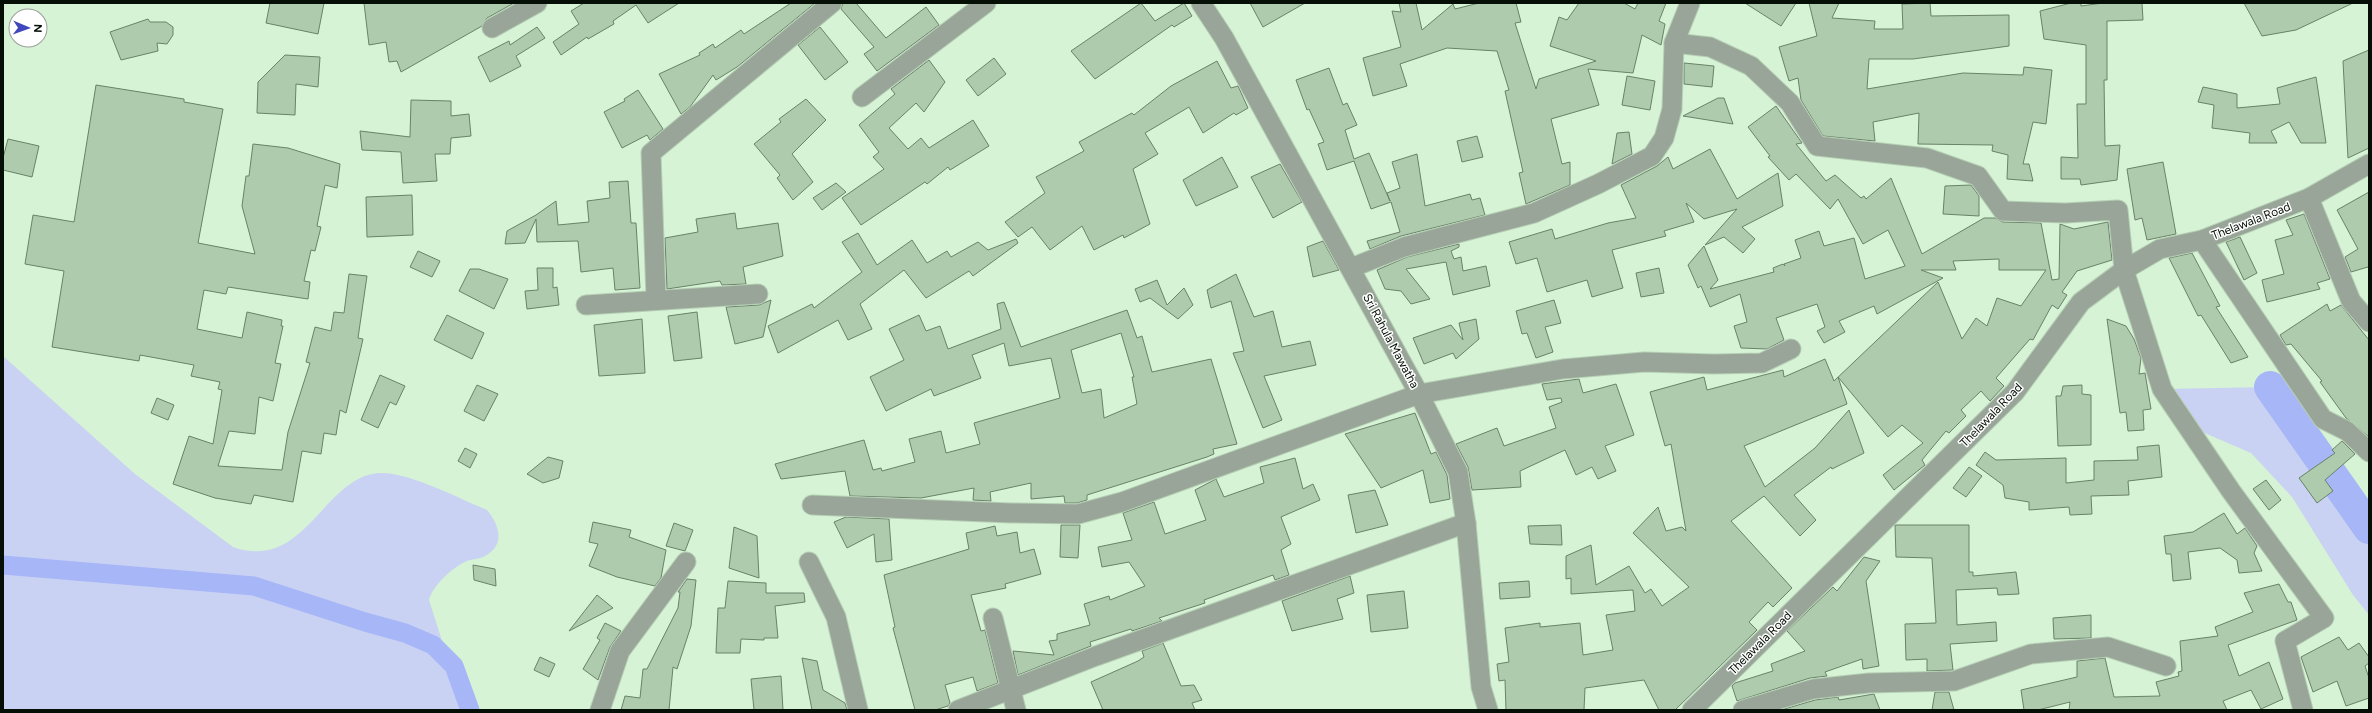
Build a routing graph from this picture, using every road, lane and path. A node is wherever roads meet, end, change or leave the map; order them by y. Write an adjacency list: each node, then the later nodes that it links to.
1 (537, 3): 6 (street)
2 (832, 3): 15 (street)
3 (986, 3): 8 (street)
4 (1201, 3): 12 (street, Sri Rahula Mawatha)
5 (1690, 3): 7 (street)
6 (492, 28)
7 (1674, 43): 12 (street); 13 (street)
8 (862, 97)
9 (2369, 164): 10 (street, Thelawala Road)
10 (2309, 198): 11 (street, Thelawala Road); 17 (street)
11 (2202, 240): 13 (street, Thelawala Road); 20 (street)
12 (1352, 268): 19 (street, Sri Rahula Mawatha)
13 (2124, 270): 33 (street, Thelawala Road); 35 (street)
14 (758, 294): 15 (street)
15 (656, 299): 16 (street)
16 (586, 305)
17 (2369, 322)
18 (1791, 349): 19 (street)
19 (1419, 394): 21 (street); 22 (street, Sri Rahula Mawatha)
20 (2369, 452)
21 (812, 505)
22 (1466, 523): 27 (street); 32 (street, Sri Rahula Mawatha)
23 (686, 562): 28 (street)
24 (809, 562): 29 (street)
25 (993, 618): 27 (street)
26 (2166, 666): 34 (street)
27 (1011, 689): 30 (street); 31 (street)
28 (600, 710)
29 (858, 710)
30 (958, 710)
31 (1016, 710)
32 (1488, 710)
33 (1692, 710)
34 (1743, 710)
35 (2303, 710)

